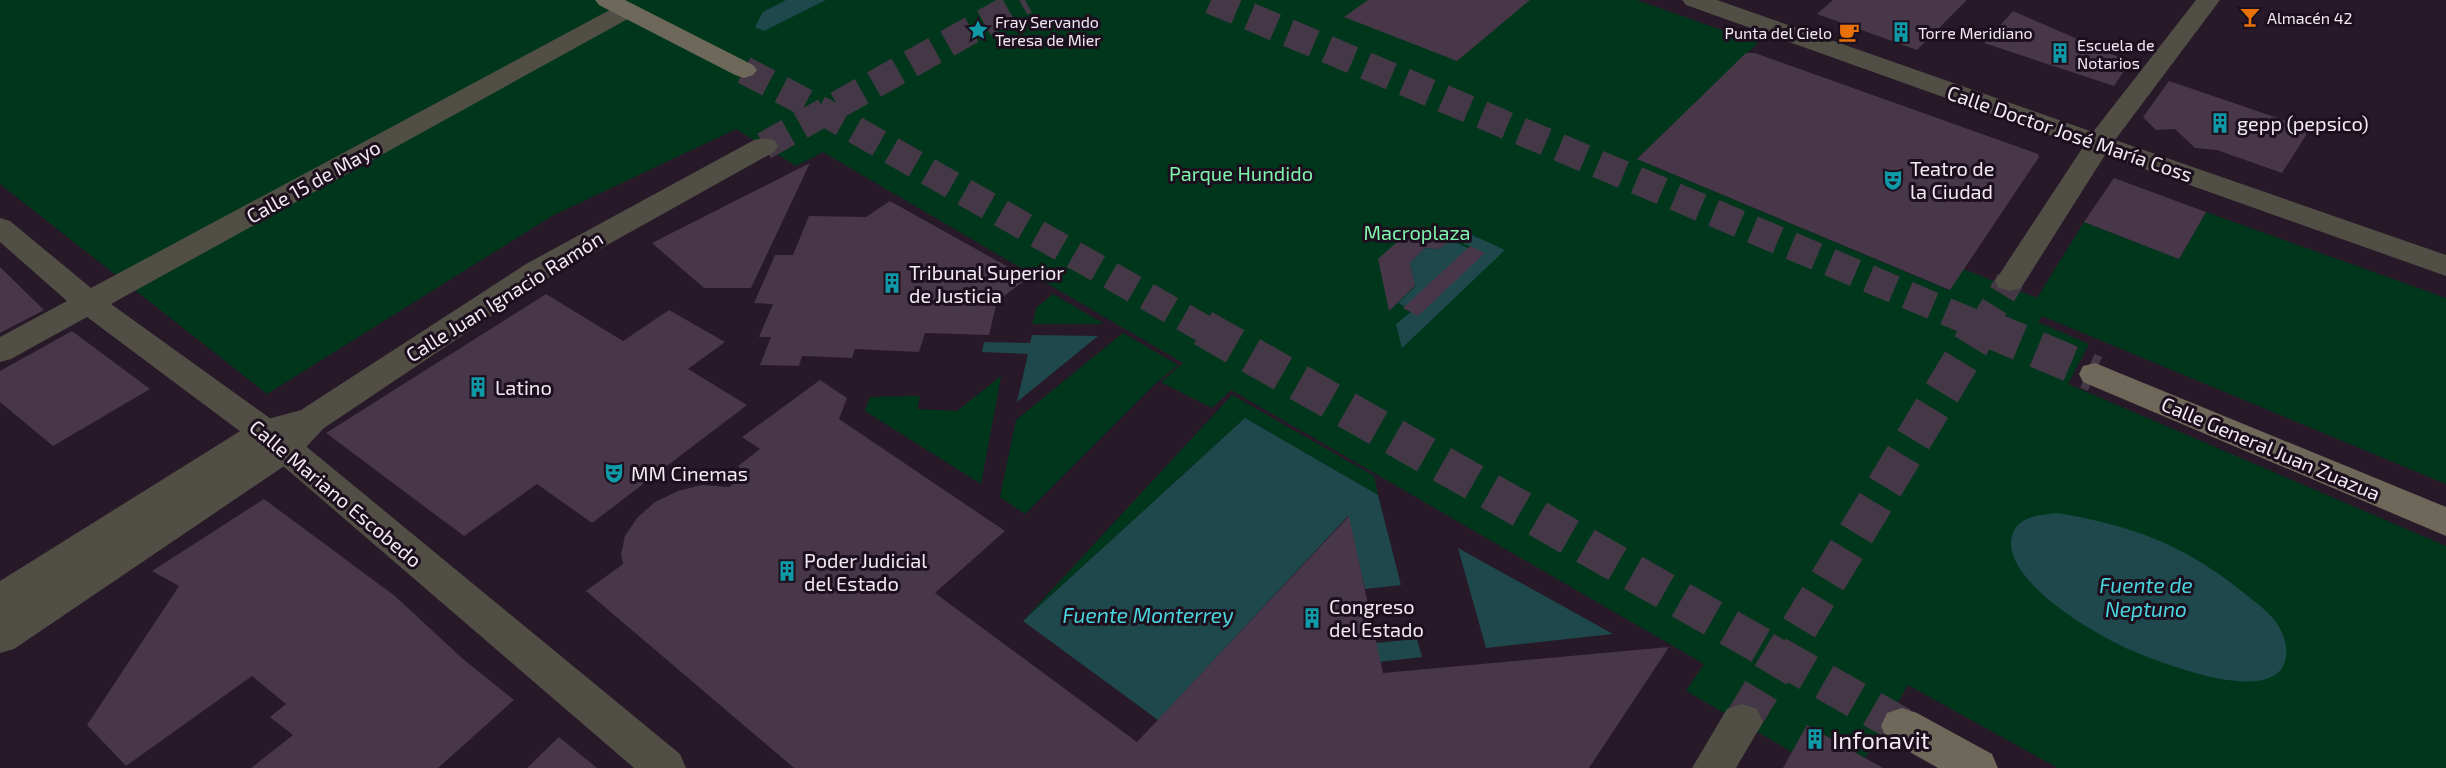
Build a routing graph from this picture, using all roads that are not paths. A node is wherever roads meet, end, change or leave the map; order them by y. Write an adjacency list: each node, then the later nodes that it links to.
1 (1694, 0): 5 (street, Calle Doctor José María Coss)
2 (2208, 0): 5 (street)
3 (617, 5): 4 (main road); 10 (street, Calle 15 de Mayo)
4 (744, 70)
5 (2099, 143): 8 (street, Calle Doctor José María Coss); 9 (street)
6 (764, 146): 13 (street, Calle Juan Ignacio Ramón)
7 (0, 227): 10 (street, Calle Mariano Escobedo)
8 (2446, 266)
9 (2010, 281)
10 (89, 303): 11 (street, Calle 15 de Mayo); 13 (street, Calle Mariano Escobedo)
11 (0, 351)
12 (2095, 374): 14 (main road, Calle General Juan Zuazua)
13 (275, 440): 15 (street, Calle Juan Ignacio Ramón); 16 (street, Calle Juan Ignacio Ramón); 19 (street, Calle Mariano Escobedo)
14 (2446, 522)
15 (0, 601)
16 (0, 637)
17 (1742, 722): 20 (street)
18 (1902, 726): 21 (main road)
19 (664, 768)
20 (1713, 768)
21 (1977, 768)

